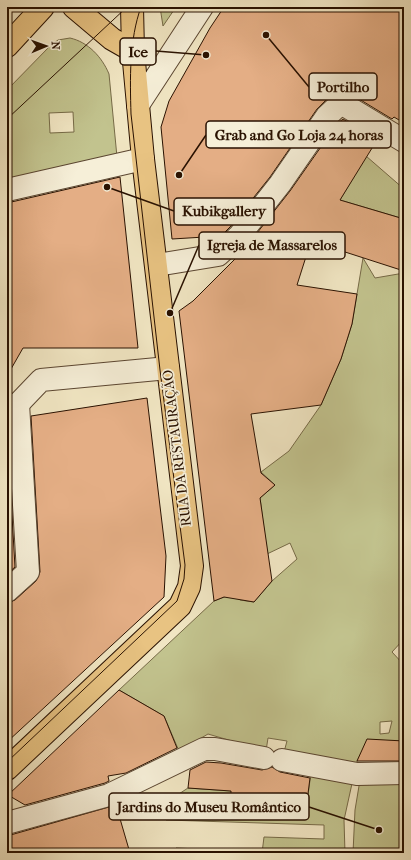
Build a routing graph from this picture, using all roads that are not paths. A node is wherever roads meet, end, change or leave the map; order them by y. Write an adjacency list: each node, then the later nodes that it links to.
1 (43, 7): 7 (main road)
2 (74, 7): 8 (main road)
3 (116, 7): 6 (main road)
4 (132, 7): 6 (main road, RUA DA RESTAURAÇÃO)
5 (202, 7): 9 (street)
6 (132, 29): 8 (main road, RUA DA RESTAURAÇÃO)
7 (7, 46)
8 (133, 52): 9 (main road, RUA DA RESTAURAÇÃO)
9 (138, 105): 11 (main road, RUA DA RESTAURAÇÃO)
10 (404, 142): 13 (street)
11 (143, 159): 12 (street); 13 (main road, RUA DA RESTAURAÇÃO)
12 (7, 190)
13 (157, 265): 14 (main road, RUA DA RESTAURAÇÃO)
14 (168, 368): 15 (street); 17 (main road, RUA DA RESTAURAÇÃO)
15 (12, 401): 16 (street)
16 (7, 591)
17 (7, 769)
18 (404, 773): 19 (street)
19 (7, 823)

